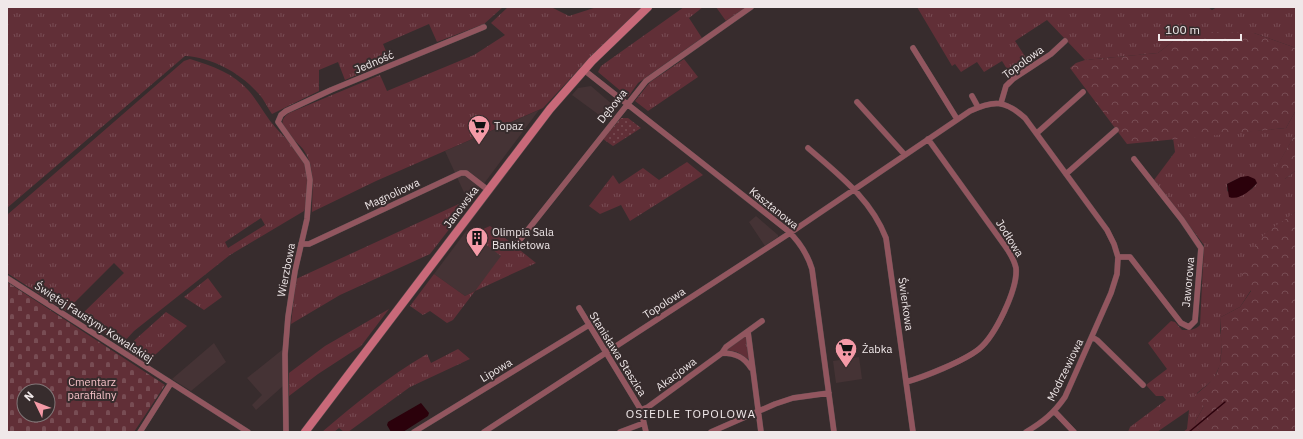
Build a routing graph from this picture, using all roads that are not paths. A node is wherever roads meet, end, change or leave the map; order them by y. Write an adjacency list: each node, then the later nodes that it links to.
1 (648, 7): 6 (main road, Janowska)
2 (751, 7): 11 (street, Dębowa)
3 (484, 27): 14 (street, Jedność)
4 (1065, 41): 10 (street, Topolowa)
5 (913, 48): 13 (street)
6 (584, 70): 11 (street, Kasztanowa); 23 (main road, Janowska)
7 (1083, 92): 16 (street)
8 (972, 96): 12 (street)
9 (857, 102): 19 (street)
10 (1001, 103): 12 (street, Topolowa); 16 (street, Modrzewiowa)
11 (627, 105): 24 (street, Kasztanowa); 26 (street, Dębowa)
12 (978, 106): 13 (street, Topolowa)
13 (957, 119): 17 (street, Topolowa)
14 (278, 122): 25 (street, Wierzbowa)
15 (1116, 130): 21 (street)
16 (1037, 133): 21 (street, Modrzewiowa)
17 (928, 139): 19 (street, Topolowa); 37 (street, Jodłowa)
18 (808, 148): 22 (street)
19 (905, 155): 22 (street, Topolowa)
20 (1134, 159): 27 (street, Jaworowa)
21 (1066, 174): 27 (street, Modrzewiowa)
22 (854, 188): 24 (street, Topolowa); 37 (street, Świerkowa)
23 (488, 190): 25 (street, Magnoliowa); 48 (main road, Janowska)
24 (790, 233): 34 (street, Topolowa); 40 (street, Kasztanowa)
25 (301, 244): 47 (street, Wierzbowa)
26 (515, 246)
27 (1118, 258): 33 (street, Modrzewiowa)
28 (7, 278): 38 (street, Świętej Faustyny Kowalskiej)
29 (579, 308): 31 (street, Stanisława Staszica)
30 (762, 321): 32 (street, Akacjowa)
31 (589, 325): 34 (street, Stanisława Staszica); 49 (street, Lipowa)
32 (748, 332): 35 (street, Akacjowa); 36 (street)
33 (1092, 337): 39 (street, Modrzewiowa); 43 (street, Modrzewiowa)
34 (606, 353): 41 (street, Stanisława Staszica); 50 (street, Topolowa)
35 (722, 353): 36 (street); 41 (street, Akacjowa)
36 (753, 372): 42 (street)
37 (906, 382): 56 (street, Świerkowa)
38 (171, 383): 45 (street); 46 (street, Świętej Faustyny Kowalskiej)
39 (1143, 385)
40 (828, 393): 42 (street); 55 (street, Kasztanowa)
41 (641, 410): 44 (street, Stanisława Staszica)
42 (758, 411): 53 (street); 54 (street)
43 (1055, 412): 57 (street, Modrzewiowa); 58 (street, Modrzewiowa)
44 (644, 423): 51 (street); 52 (street, Stanisława Staszica)
45 (140, 432)
46 (248, 432)
47 (286, 432)
48 (304, 432)
49 (414, 432)
50 (484, 432)
51 (620, 432)
52 (646, 432)
53 (711, 432)
54 (761, 432)
55 (834, 432)
56 (913, 432)
57 (1026, 432)
58 (1074, 432)

